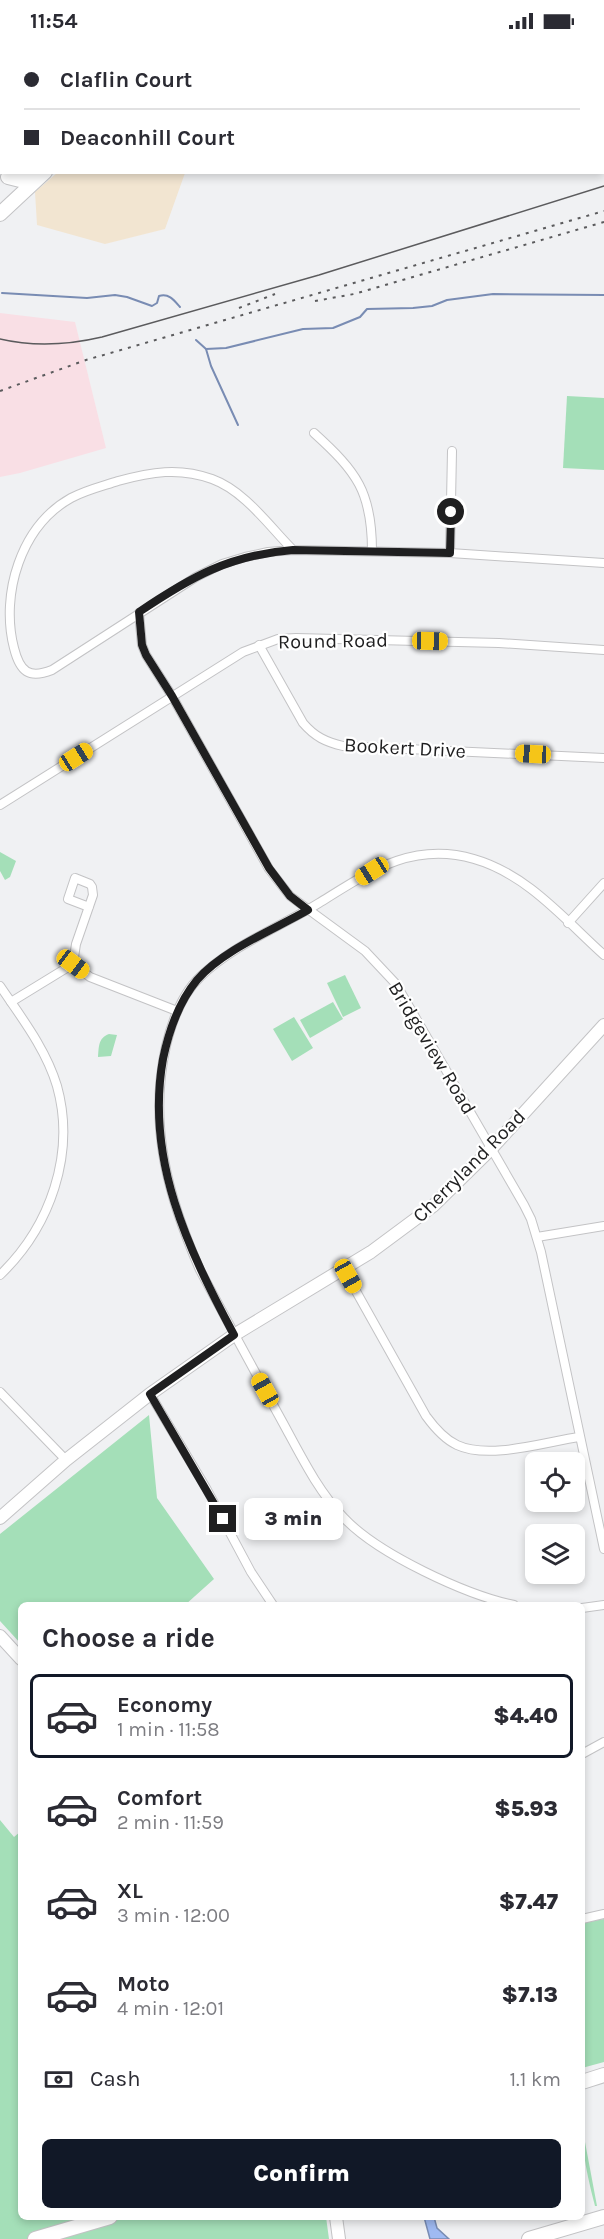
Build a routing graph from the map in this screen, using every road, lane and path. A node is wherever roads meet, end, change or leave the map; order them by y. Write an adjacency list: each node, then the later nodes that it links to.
1 (42, 174): 3 (main road)
2 (44, 174): 5 (main road)
3 (7, 178): 4 (main road)
4 (0, 207)
5 (0, 214)
6 (314, 433): 9 (street)
7 (452, 451): 10 (street)
8 (293, 550): 9 (street); 12 (street); 12 (street)
9 (372, 552): 10 (street)
10 (450, 553): 11 (street)
11 (604, 563)
12 (139, 612): 15 (street, Bridgeview Road)
13 (259, 645): 14 (street, Round Road); 15 (street, Round Road); 16 (street, Bookert Drive)
14 (604, 650)
15 (172, 696): 17 (street, Round Road); 20 (street, Bridgeview Road)
16 (604, 758)
17 (0, 805)
18 (604, 883): 21 (street)
19 (88, 907): 23 (street)
20 (308, 910): 21 (street); 26 (street); 28 (street, Bridgeview Road)
21 (568, 923): 22 (street)
22 (604, 956)
23 (73, 964): 25 (street); 26 (street)
24 (0, 986): 25 (street)
25 (11, 1002): 32 (street)
26 (177, 1011): 33 (street)
27 (604, 1027): 28 (street, Cherryland Road)
28 (491, 1149): 30 (street, Bridgeview Road); 31 (street, Cherryland Road)
29 (604, 1226): 30 (street)
30 (537, 1237): 36 (street, Bridgeview Road)
31 (344, 1268): 33 (street, Cherryland Road); 36 (street)
32 (0, 1275)
33 (234, 1335): 35 (street, Cherryland Road); 41 (street)
34 (0, 1392): 37 (street)
35 (150, 1394): 37 (street, Cherryland Road); 40 (street)
36 (579, 1437): 39 (street, Bridgeview Road)
37 (66, 1460): 38 (street, Cherryland Road)
38 (0, 1518)
39 (604, 1549)
40 (271, 1602)
41 (491, 1602)
42 (604, 1605): 43 (street)
43 (585, 1608)
44 (0, 1636): 45 (street)
45 (18, 1656)
46 (604, 1742): 47 (street)
47 (585, 1752)
48 (604, 1914): 49 (street)
49 (585, 1918)
50 (604, 2076): 51 (main road)
51 (585, 2081)
52 (604, 2217): 57 (main road)
53 (100, 2220): 55 (main road)
54 (336, 2220): 56 (street)
55 (34, 2239)
56 (339, 2239)
57 (529, 2239)

